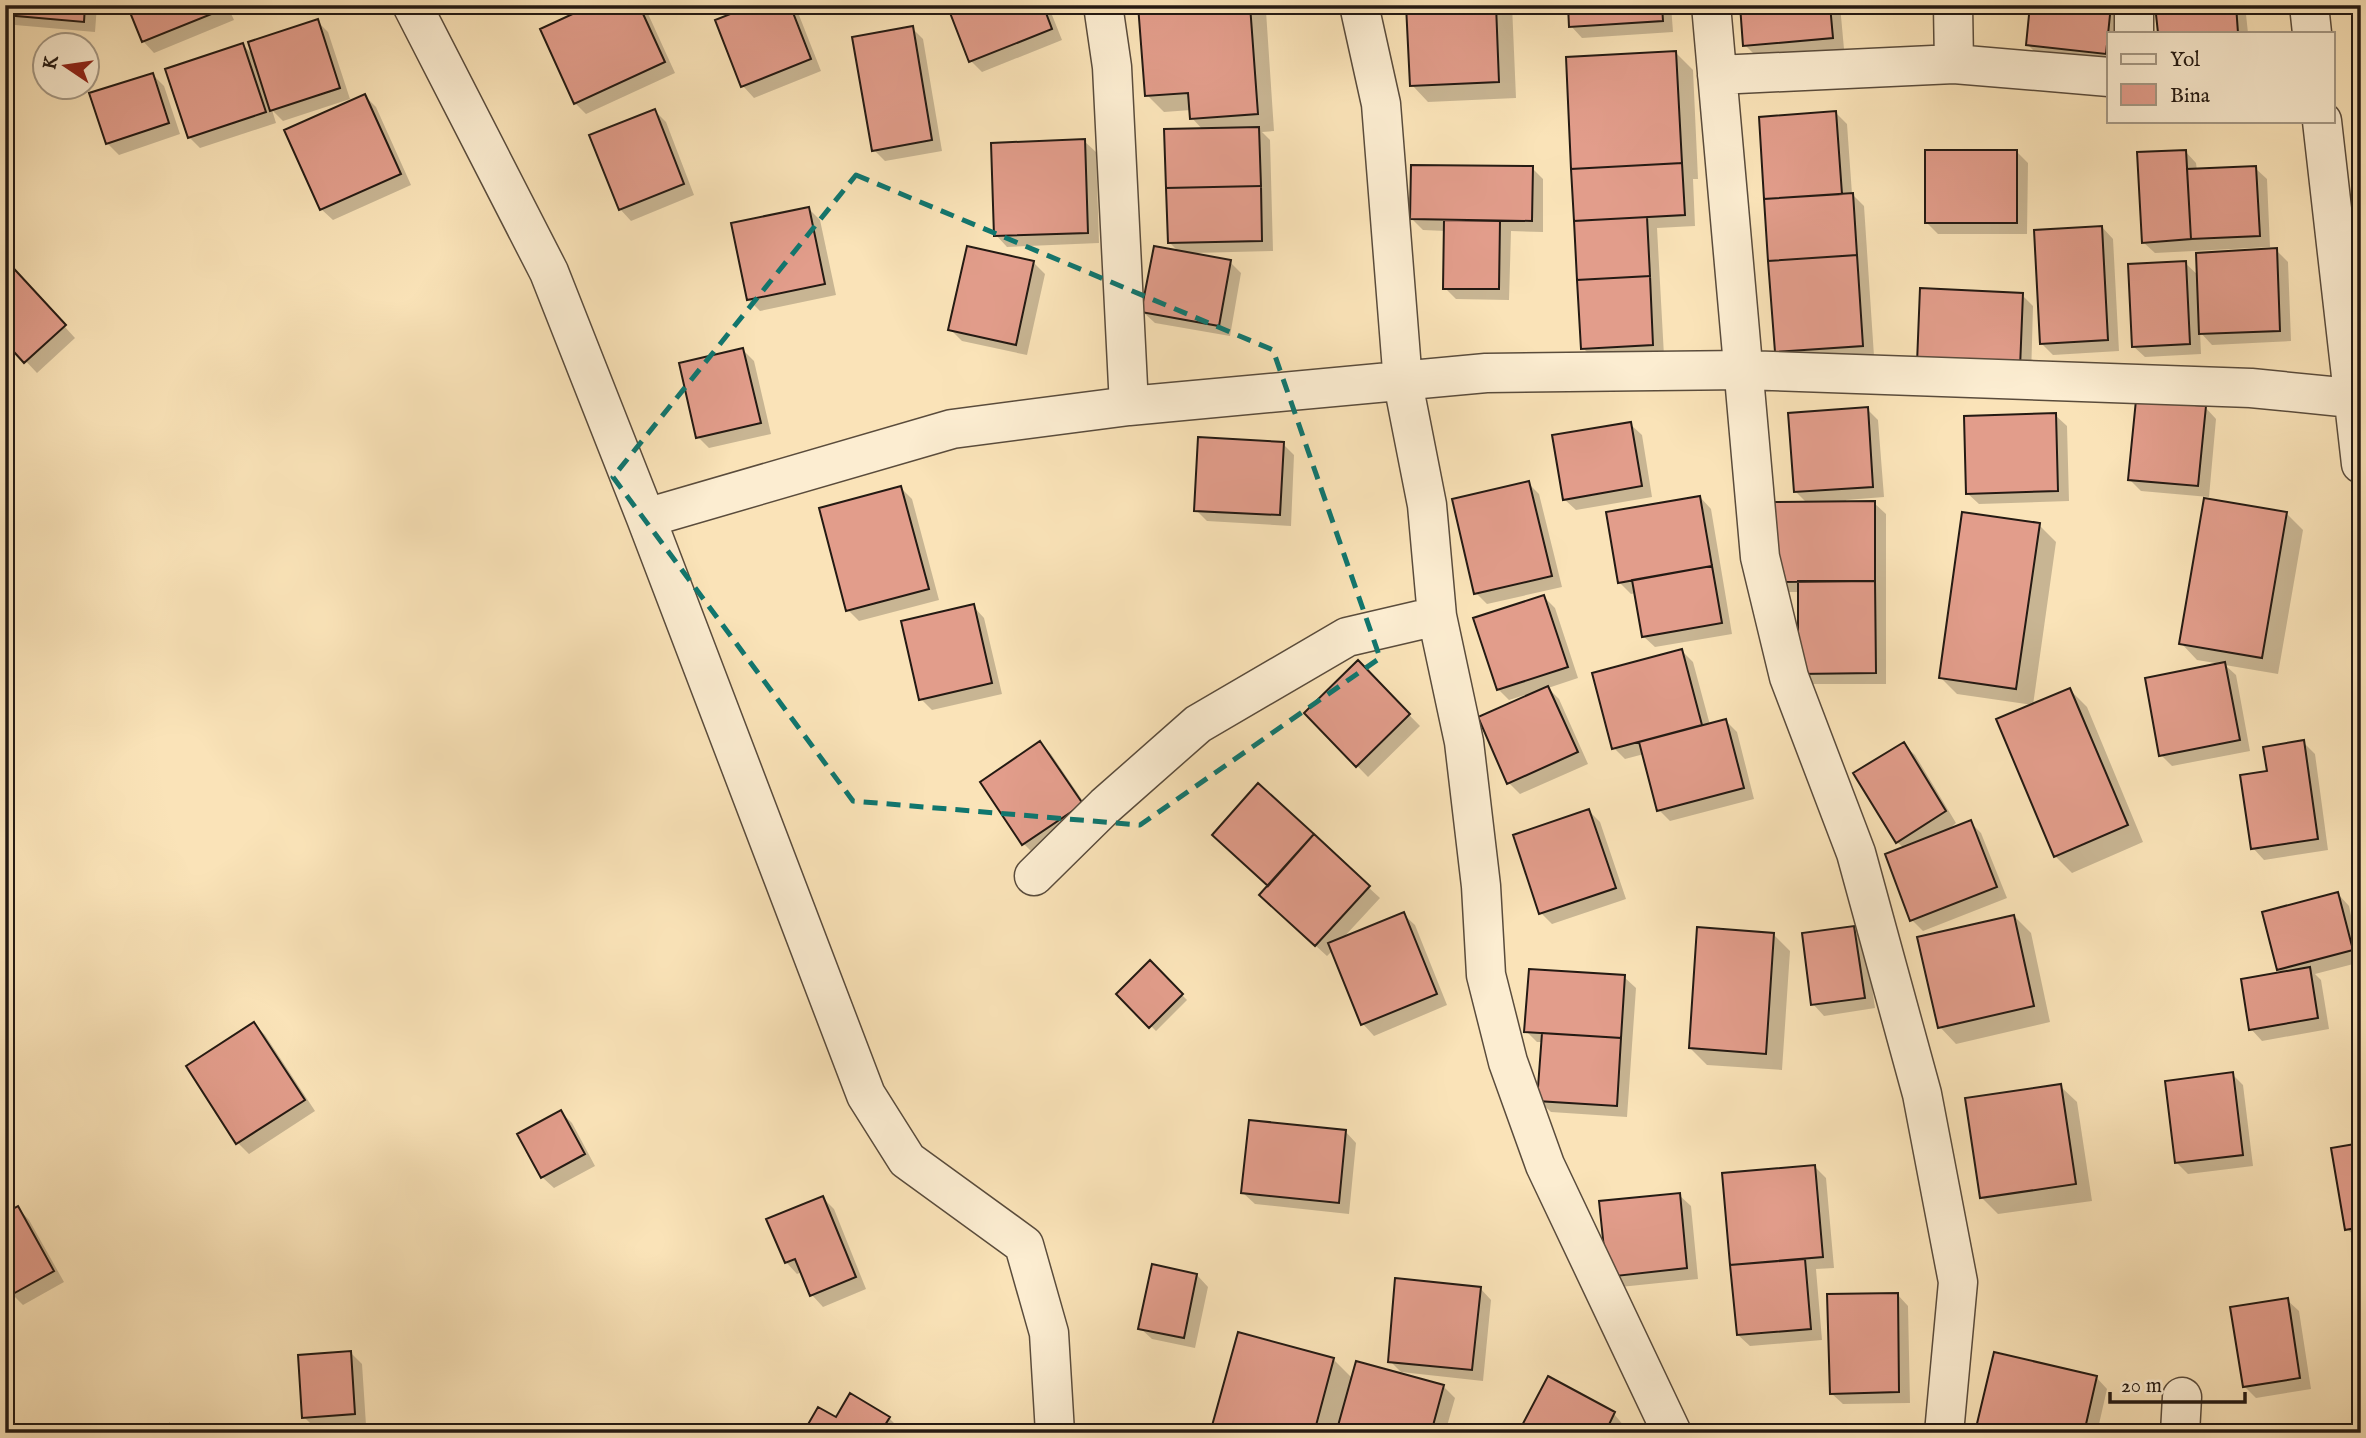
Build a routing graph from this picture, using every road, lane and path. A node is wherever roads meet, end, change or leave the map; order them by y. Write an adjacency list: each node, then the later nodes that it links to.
1 (412, 5): 19 (street)
2 (1103, 5): 17 (street)
3 (1359, 5): 15 (street)
4 (1711, 5): 11 (street)
5 (1953, 5): 10 (street)
6 (2134, 5): 8 (street)
7 (2309, 5): 9 (street)
8 (2134, 32)
9 (2312, 32)
10 (1954, 64): 11 (street); 12 (street)
11 (1717, 75): 14 (street)
12 (2107, 77)
13 (2322, 122): 16 (street)
14 (1743, 370): 15 (street); 16 (street); 24 (street)
15 (1403, 383): 17 (street); 20 (street)
16 (2358, 399): 18 (street)
17 (1129, 407): 19 (street)
18 (2361, 464)
19 (646, 518): 22 (street)
20 (1437, 616): 21 (street); 23 (street)
21 (1034, 876)
22 (1055, 1433)
23 (1672, 1433)
24 (1944, 1433)

